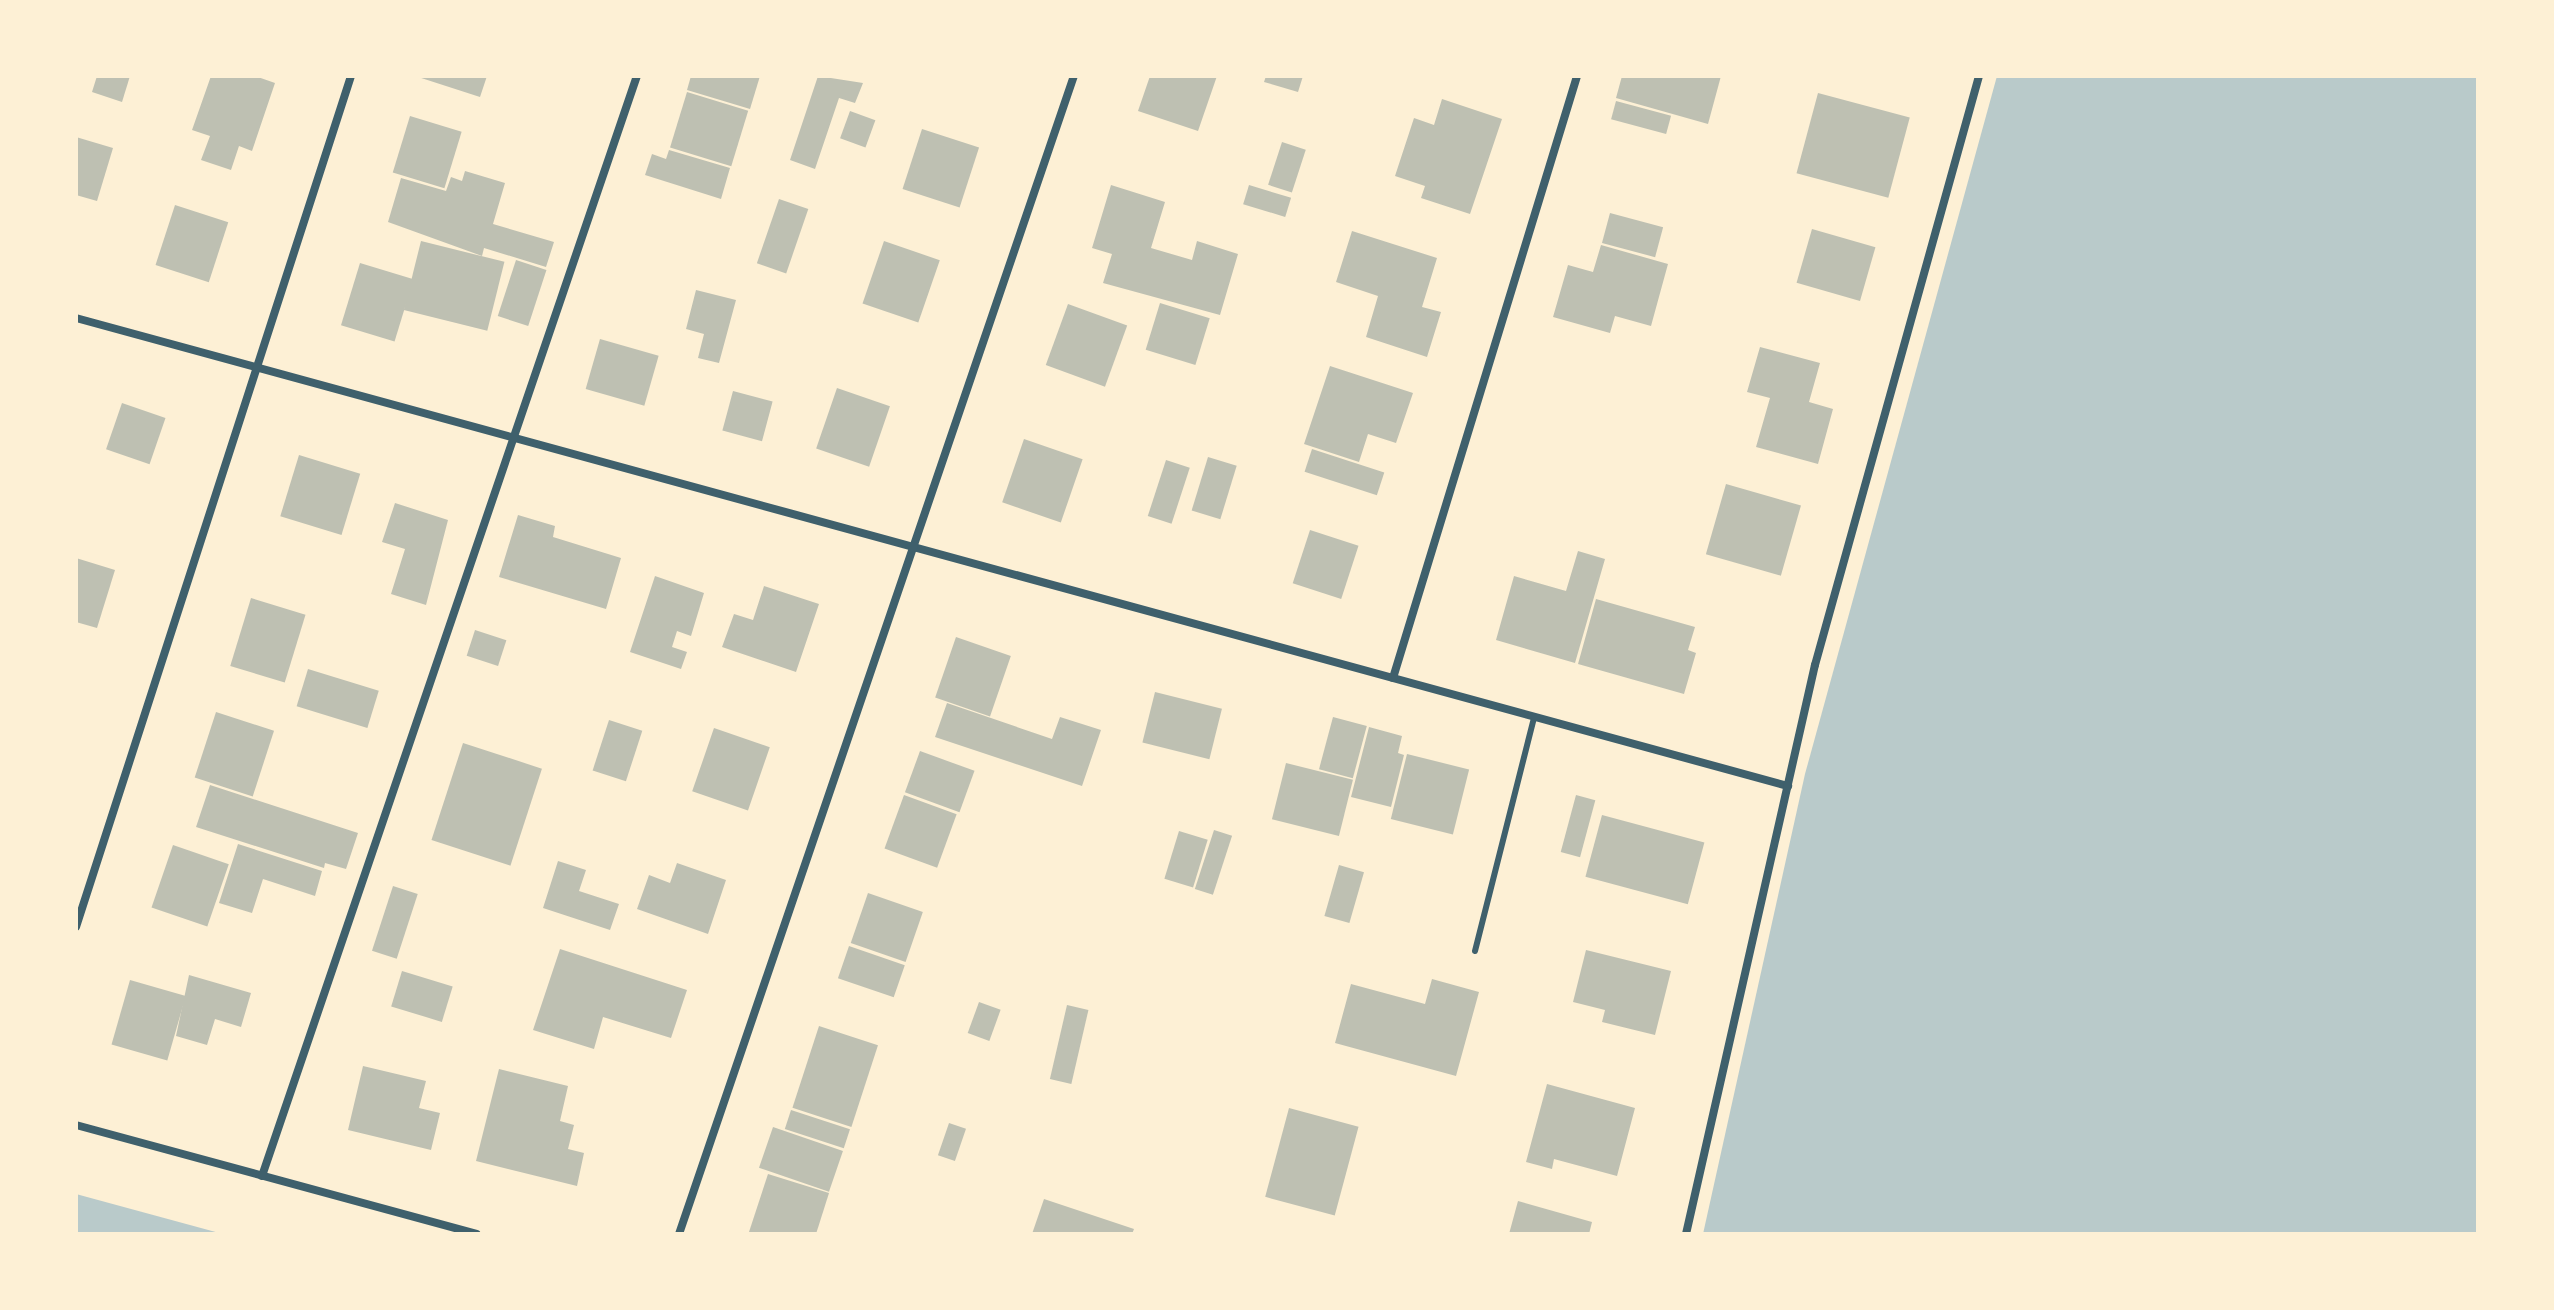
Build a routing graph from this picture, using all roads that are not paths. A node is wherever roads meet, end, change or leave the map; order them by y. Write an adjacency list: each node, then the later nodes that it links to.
1 (351, 76): 7 (street)
2 (637, 76): 8 (street)
3 (1074, 76): 9 (street)
4 (1577, 76): 10 (street)
5 (1979, 76): 12 (street)
6 (76, 318): 7 (street)
7 (260, 369): 8 (street); 13 (street)
8 (515, 438): 9 (street); 16 (street)
9 (915, 548): 10 (street); 18 (street)
10 (1393, 678): 11 (street)
11 (1534, 717): 12 (street); 14 (lane)
12 (1788, 786): 19 (street)
13 (76, 927)
14 (1475, 951)
15 (76, 1125): 16 (street)
16 (262, 1176): 17 (street)
17 (476, 1234)
18 (679, 1234)
19 (1686, 1234)

